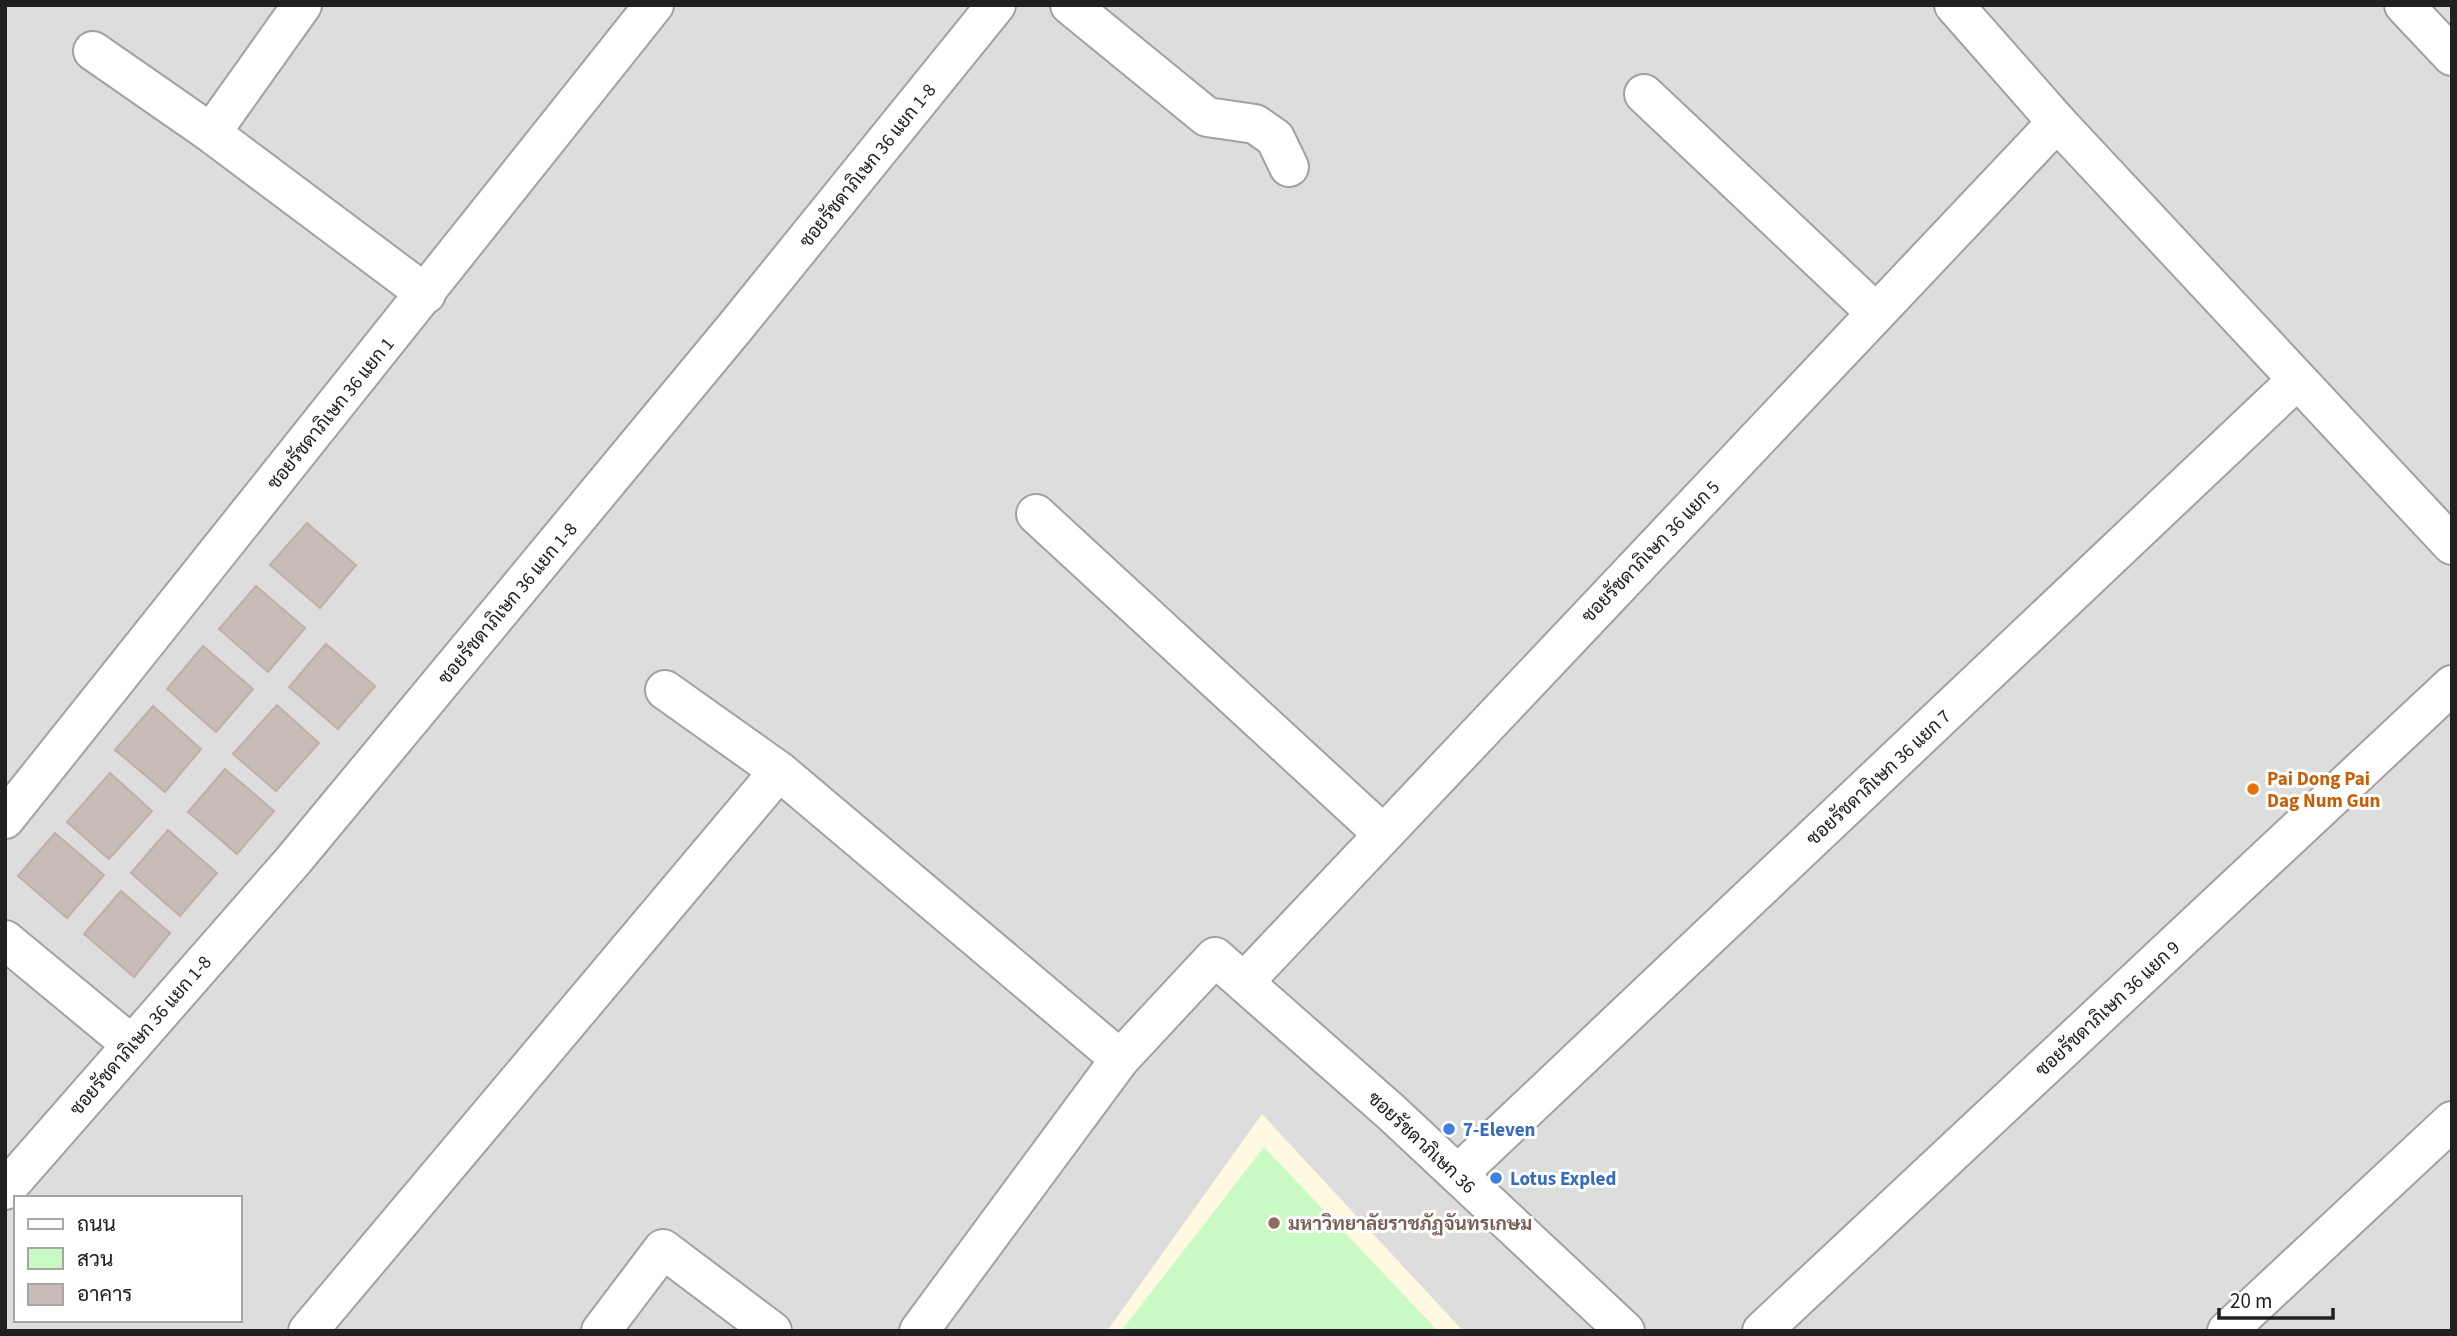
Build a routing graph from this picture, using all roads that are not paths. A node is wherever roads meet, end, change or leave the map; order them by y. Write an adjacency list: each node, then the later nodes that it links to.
1 (302, 5): 11 (street)
2 (654, 5): 13 (street, ซอยรัชดาภิเษก 36 แยก 1)
3 (996, 5): 25 (street, ซอยรัชดาภิเษก 36 แยก 1-8)
4 (1070, 5): 12 (street)
5 (1954, 5): 10 (street)
6 (2404, 5): 8 (street)
7 (93, 51): 11 (street)
8 (2452, 56)
9 (1644, 94): 14 (street)
10 (2057, 122): 14 (street, ซอยรัชดาภิเษก 36 แยก 5); 15 (street)
11 (211, 133): 13 (street)
12 (1289, 167)
13 (426, 294): 21 (street, ซอยรัชดาภิเษก 36 แยก 1)
14 (1876, 313): 22 (street, ซอยรัชดาภิเษก 36 แยก 5)
15 (2297, 380): 17 (street); 28 (street, ซอยรัชดาภิเษก 36 แยก 7)
16 (1036, 514): 22 (street)
17 (2452, 545)
18 (2452, 685): 35 (street, ซอยรัชดาภิเษก 36 แยก 9)
19 (665, 690): 20 (street)
20 (779, 771): 26 (street); 30 (street)
21 (5, 819)
22 (1382, 833): 24 (street, ซอยรัชดาภิเษก 36 แยก 5)
23 (5, 940): 25 (street)
24 (1245, 981): 26 (street, ซอยรัชดาภิเษก 36); 28 (street, ซอยรัชดาภิเษก 36)
25 (132, 1045): 29 (street, ซอยรัชดาภิเษก 36 แยก 1-8)
26 (1120, 1059): 33 (street)
27 (2452, 1121): 36 (street)
28 (1458, 1174): 34 (street, ซอยรัชดาภิเษก 36)
29 (5, 1190)
30 (308, 1331)
31 (601, 1331): 32 (street)
32 (772, 1331)
33 (919, 1331)
34 (1626, 1331)
35 (1762, 1331)
36 (2227, 1331)

